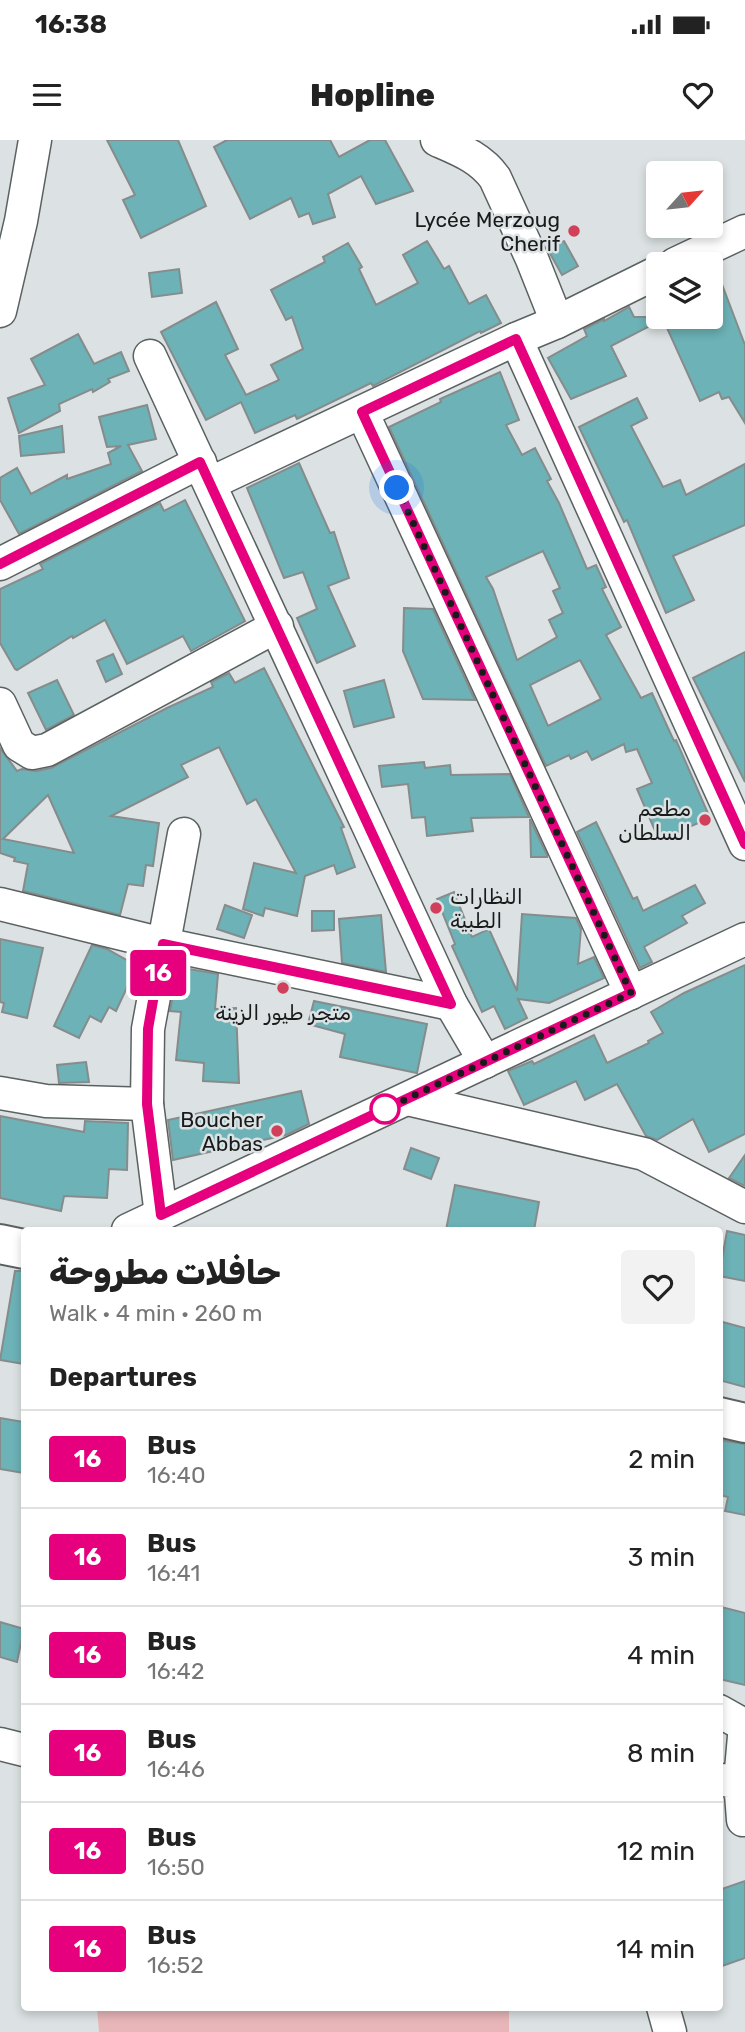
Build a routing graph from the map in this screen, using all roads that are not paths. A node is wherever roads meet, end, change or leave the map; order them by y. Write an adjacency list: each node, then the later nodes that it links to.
1 (35, 140): 6 (street)
2 (437, 140): 7 (street)
3 (742, 241): 4 (street)
4 (710, 252)
5 (646, 278): 7 (street)
6 (0, 311)
7 (557, 322): 8 (street)
8 (516, 339): 10 (street); 16 (street)
9 (150, 356): 11 (street)
10 (362, 412): 11 (street); 20 (street)
11 (205, 472): 12 (street); 13 (street)
12 (0, 564)
13 (277, 626): 14 (street); 21 (street)
14 (0, 704)
15 (184, 834): 19 (street)
16 (745, 844)
17 (0, 904): 19 (street)
18 (745, 939): 20 (street)
19 (163, 944): 21 (street); 25 (street)
20 (631, 993): 22 (street)
21 (451, 1004): 22 (street)
22 (485, 1062): 24 (street)
23 (0, 1093): 25 (street)
24 (407, 1098): 26 (street); 27 (street)
25 (147, 1104): 27 (street)
26 (745, 1207)
27 (161, 1215): 28 (street)
28 (135, 1227)
29 (0, 1244): 30 (main road)
30 (21, 1248)
31 (723, 1418): 32 (main road)
32 (745, 1423)
33 (723, 1713): 34 (street)
34 (745, 1725): 37 (street)
35 (0, 1744): 36 (street)
36 (21, 1749)
37 (730, 1780): 38 (street)
38 (736, 1823)
39 (664, 2011): 40 (street)
40 (670, 2032)

